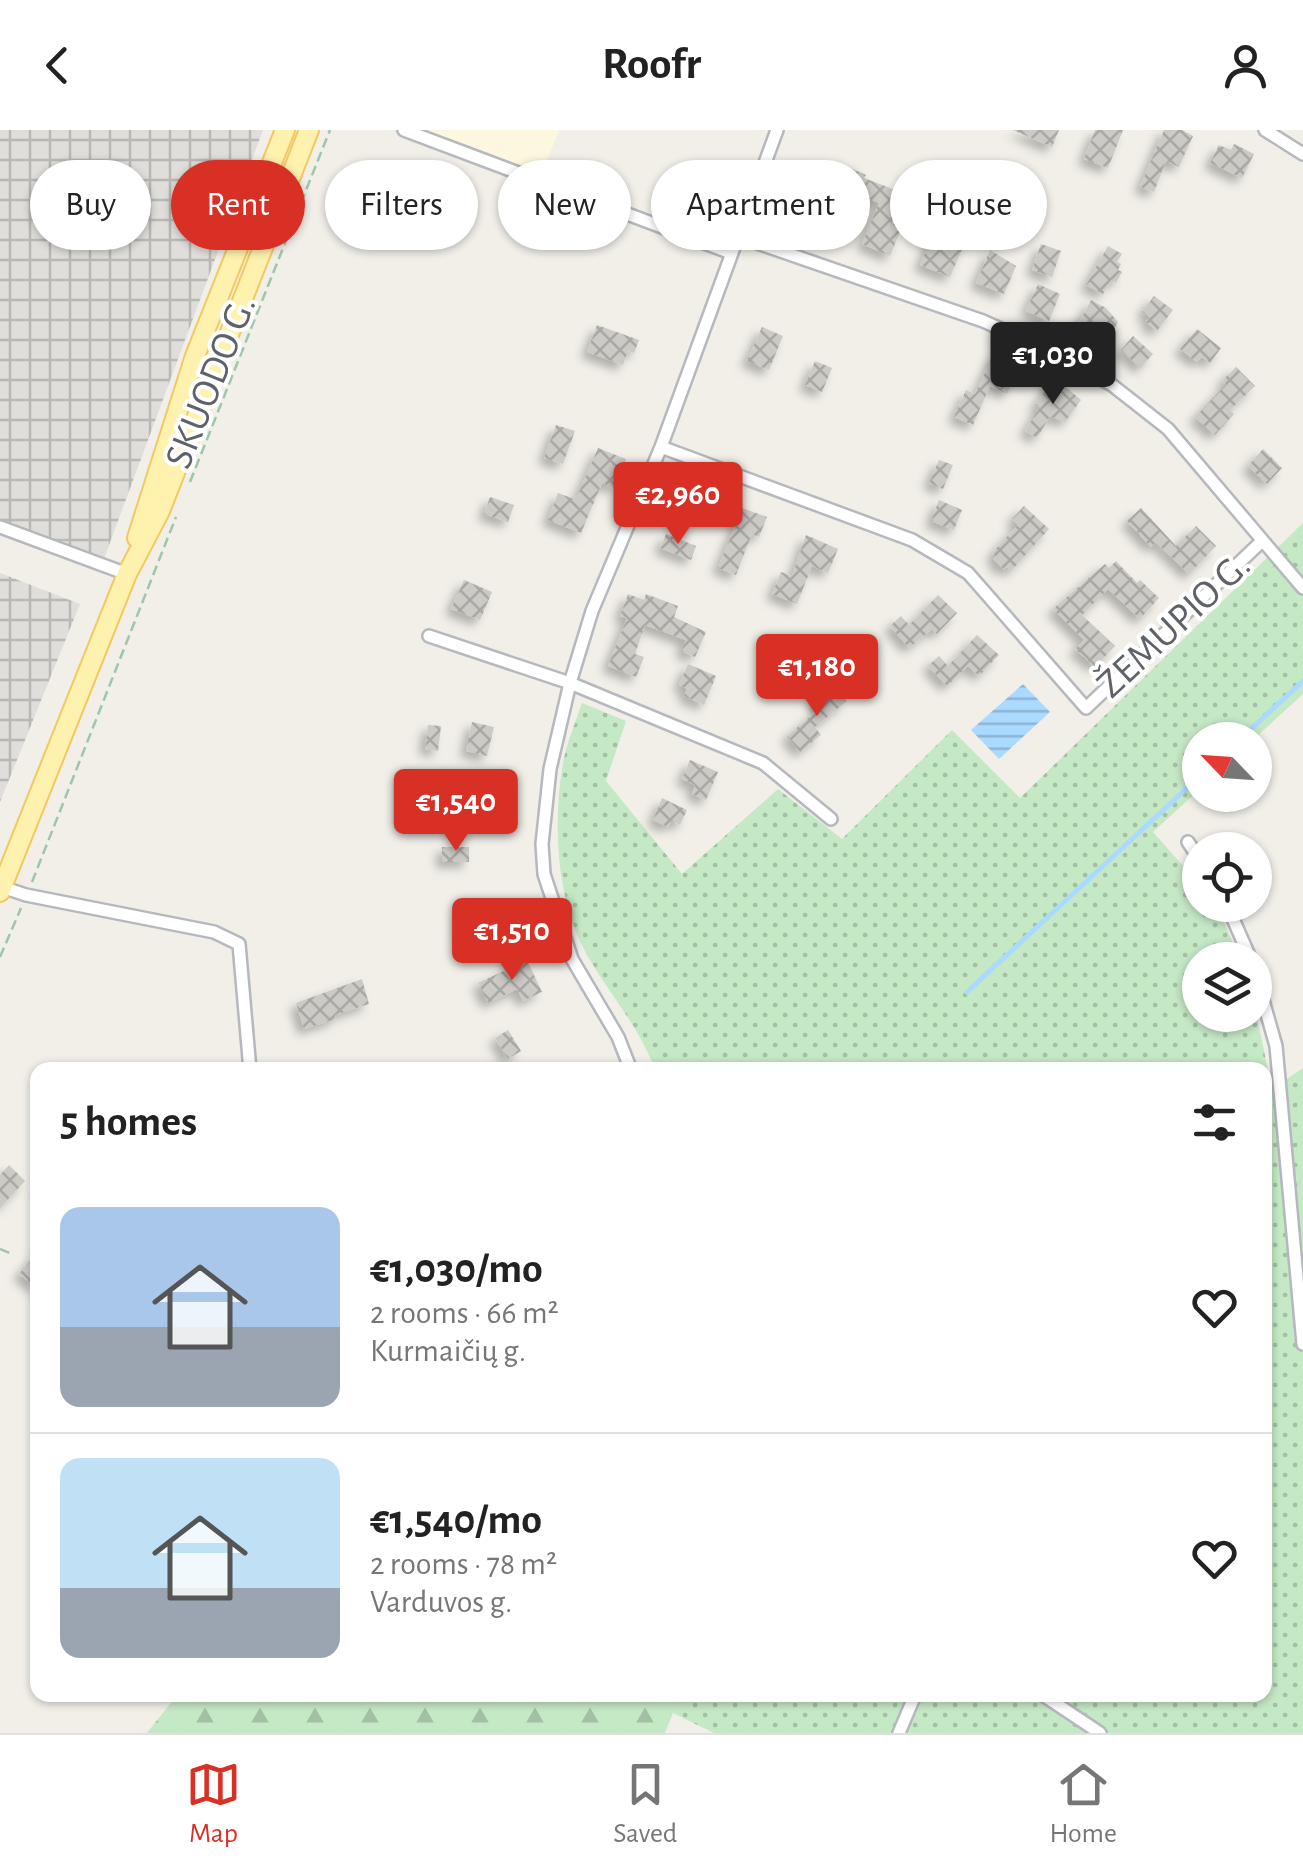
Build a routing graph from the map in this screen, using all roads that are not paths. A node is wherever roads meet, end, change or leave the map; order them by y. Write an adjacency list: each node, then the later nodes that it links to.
1 (285, 130): 14 (main road, SKUODO G.)
2 (309, 130): 14 (main road, SKUODO G.)
3 (404, 130): 10 (street)
4 (776, 130): 7 (street)
5 (1265, 130): 6 (street)
6 (1303, 154)
7 (765, 160)
8 (732, 250): 10 (street)
9 (777, 250): 13 (street)
10 (731, 253): 11 (street)
11 (661, 446): 13 (street, ŽEMUPIO G.); 17 (street)
12 (0, 527): 14 (street)
13 (1261, 542): 15 (street)
14 (127, 574): 19 (main road, SKUODO G.)
15 (1303, 588)
16 (430, 636): 17 (street)
17 (570, 683): 18 (street); 22 (street)
18 (831, 819)
19 (1, 889): 21 (street)
20 (1272, 1032): 23 (street)
21 (249, 1062)
22 (628, 1062)
23 (1302, 1339)
24 (912, 1702): 26 (street)
25 (1054, 1702): 27 (street)
26 (899, 1733)
27 (1100, 1733)

